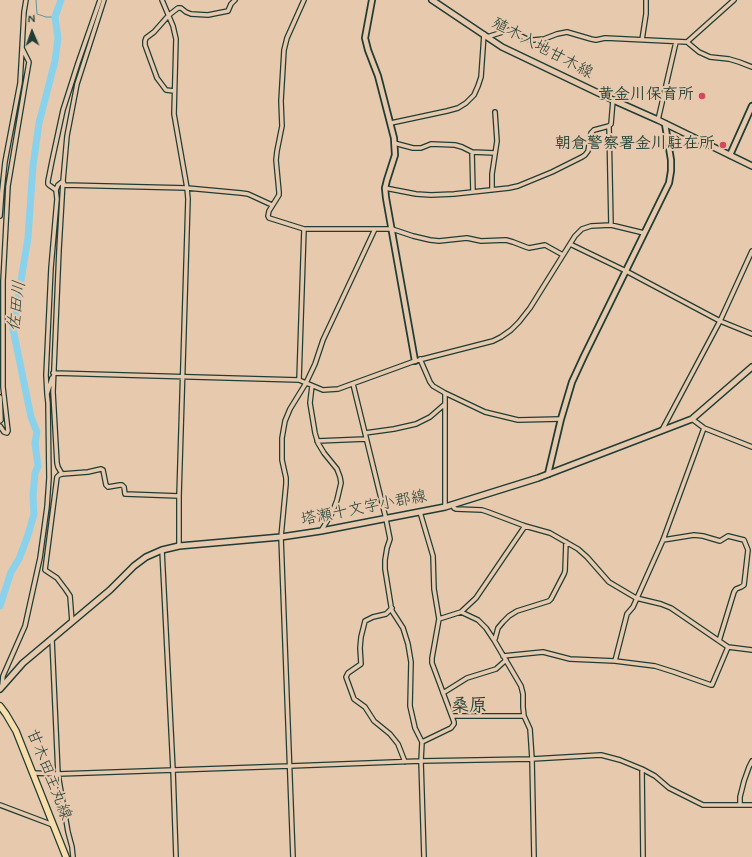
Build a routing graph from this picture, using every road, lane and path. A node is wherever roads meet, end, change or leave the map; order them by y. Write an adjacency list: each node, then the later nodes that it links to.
1 (26, 0): 16 (street)
2 (100, 0): 34 (street)
3 (104, 0): 31 (street)
4 (162, 0): 11 (street)
5 (235, 0): 11 (street)
6 (304, 0): 37 (street)
7 (372, 0): 23 (street)
8 (432, 0): 12 (main road, 殖木入地甘木線)
9 (646, 0): 13 (street)
10 (734, 0): 15 (street)
11 (169, 15): 18 (street); 18 (street)
12 (486, 35): 13 (street); 19 (main road, 殖木入地甘木線); 23 (street)
13 (642, 40): 14 (street)
14 (676, 42): 15 (street); 22 (street)
15 (687, 42): 17 (street)
16 (22, 48): 38 (street); 67 (street)
17 (752, 67)
18 (174, 91): 32 (street)
19 (613, 100): 22 (main road, 殖木入地甘木線); 25 (street)
20 (752, 106): 29 (street)
21 (495, 112): 28 (street)
22 (658, 120): 24 (main road, 殖木入地甘木線)
23 (391, 123): 26 (street)
24 (665, 124): 29 (main road, 殖木入地甘木線); 44 (street)
25 (609, 126): 35 (street); 40 (street)
26 (394, 143): 27 (street); 33 (street)
27 (472, 152): 28 (street); 36 (street)
28 (495, 153): 35 (street)
29 (730, 155): 30 (main road, 殖木入地甘木線)
30 (752, 166)
31 (63, 181): 32 (street); 34 (street); 54 (street)
32 (187, 188): 37 (street); 55 (street)
33 (385, 188): 36 (street); 43 (street)
34 (56, 190): 60 (street)
35 (492, 190): 36 (street)
36 (473, 192)
37 (272, 204): 41 (street)
38 (0, 209): 39 (street)
39 (0, 216)
40 (611, 225): 44 (street); 45 (street)
41 (304, 228): 42 (street); 56 (street)
42 (375, 229): 43 (street); 57 (street)
43 (392, 229): 47 (street); 52 (street)
44 (644, 233): 48 (street)
45 (570, 244): 47 (street); 48 (street)
46 (752, 251): 49 (street)
47 (563, 255): 51 (street)
48 (626, 271): 49 (street); 64 (street)
49 (720, 321): 50 (street); 69 (street)
50 (752, 334)
51 (420, 359): 52 (street); 61 (street)
52 (414, 361): 58 (street)
53 (752, 368): 65 (main road, 塔瀬十文字小郡線)
54 (53, 373): 55 (street); 60 (street); 74 (street)
55 (183, 376): 56 (street); 76 (street)
56 (299, 380): 57 (street)
57 (306, 383): 59 (street); 83 (street)
58 (352, 384): 59 (street); 70 (street)
59 (312, 386): 72 (street)
60 (47, 394): 101 (street)
61 (444, 394): 63 (street); 64 (street)
62 (0, 397): 66 (street)
63 (445, 404): 70 (street); 78 (street)
64 (561, 419): 75 (street)
65 (692, 419): 68 (street); 69 (main road, 塔瀬十文字小郡線)
66 (0, 421)
67 (0, 426)
68 (704, 428): 73 (street); 84 (street)
69 (662, 431): 75 (main road, 塔瀬十文字小郡線)
70 (365, 433): 71 (street)
71 (366, 439): 72 (street); 80 (street)
72 (317, 440): 82 (street)
73 (752, 447)
74 (62, 474): 76 (street); 93 (street)
75 (548, 474): 77 (main road, 塔瀬十文字小郡線)
76 (179, 496): 86 (street)
77 (452, 504): 78 (main road, 塔瀬十文字小郡線); 81 (street)
78 (445, 507): 79 (main road, 塔瀬十文字小郡線)
79 (420, 512): 80 (main road, 塔瀬十文字小郡線); 92 (street)
80 (386, 519): 82 (main road, 塔瀬十文字小郡線); 90 (street)
81 (525, 526): 85 (street); 91 (street)
82 (322, 531): 83 (main road, 塔瀬十文字小郡線)
83 (281, 537): 86 (main road, 塔瀬十文字小郡線); 111 (street)
84 (663, 540): 88 (street); 89 (street)
85 (566, 542): 89 (street); 95 (street)
86 (179, 546): 87 (main road, 塔瀬十文字小郡線)
87 (162, 550): 93 (main road, 塔瀬十文字小郡線); 113 (street)
88 (750, 550): 96 (street)
89 (636, 598): 96 (street); 100 (street)
90 (392, 608): 106 (street); 110 (street)
91 (461, 612): 92 (street); 95 (street)
92 (439, 619): 102 (street)
93 (72, 622): 94 (main road, 塔瀬十文字小郡線)
94 (52, 639): 101 (main road, 塔瀬十文字小郡線); 115 (street)
95 (494, 640): 99 (street)
96 (718, 641): 97 (street)
97 (728, 647): 98 (street); 100 (street)
98 (752, 650)
99 (505, 658): 100 (street); 102 (street); 105 (street)
100 (615, 661)
101 (1, 687)
102 (443, 693): 104 (street)
103 (0, 706): 114 (main road, 甘木田主丸線)
104 (452, 716): 105 (street); 106 (street)
105 (524, 716): 107 (street)
106 (422, 742): 108 (street)
107 (532, 759): 108 (street); 112 (street); 125 (street)
108 (422, 761): 110 (street); 124 (street)
109 (752, 761): 117 (street)
110 (405, 762): 111 (street)
111 (290, 766): 113 (street); 123 (street)
112 (642, 769): 117 (street); 126 (street)
113 (173, 770): 115 (street); 122 (street)
114 (33, 773): 115 (street); 119 (main road, 甘木田主丸線)
115 (58, 774): 121 (street)
116 (0, 805): 119 (street)
117 (740, 805): 118 (street)
118 (752, 805)
119 (54, 825): 120 (main road, 甘木田主丸線)
120 (66, 857)
121 (74, 857)
122 (176, 857)
123 (294, 857)
124 (424, 857)
125 (534, 857)
126 (644, 857)

